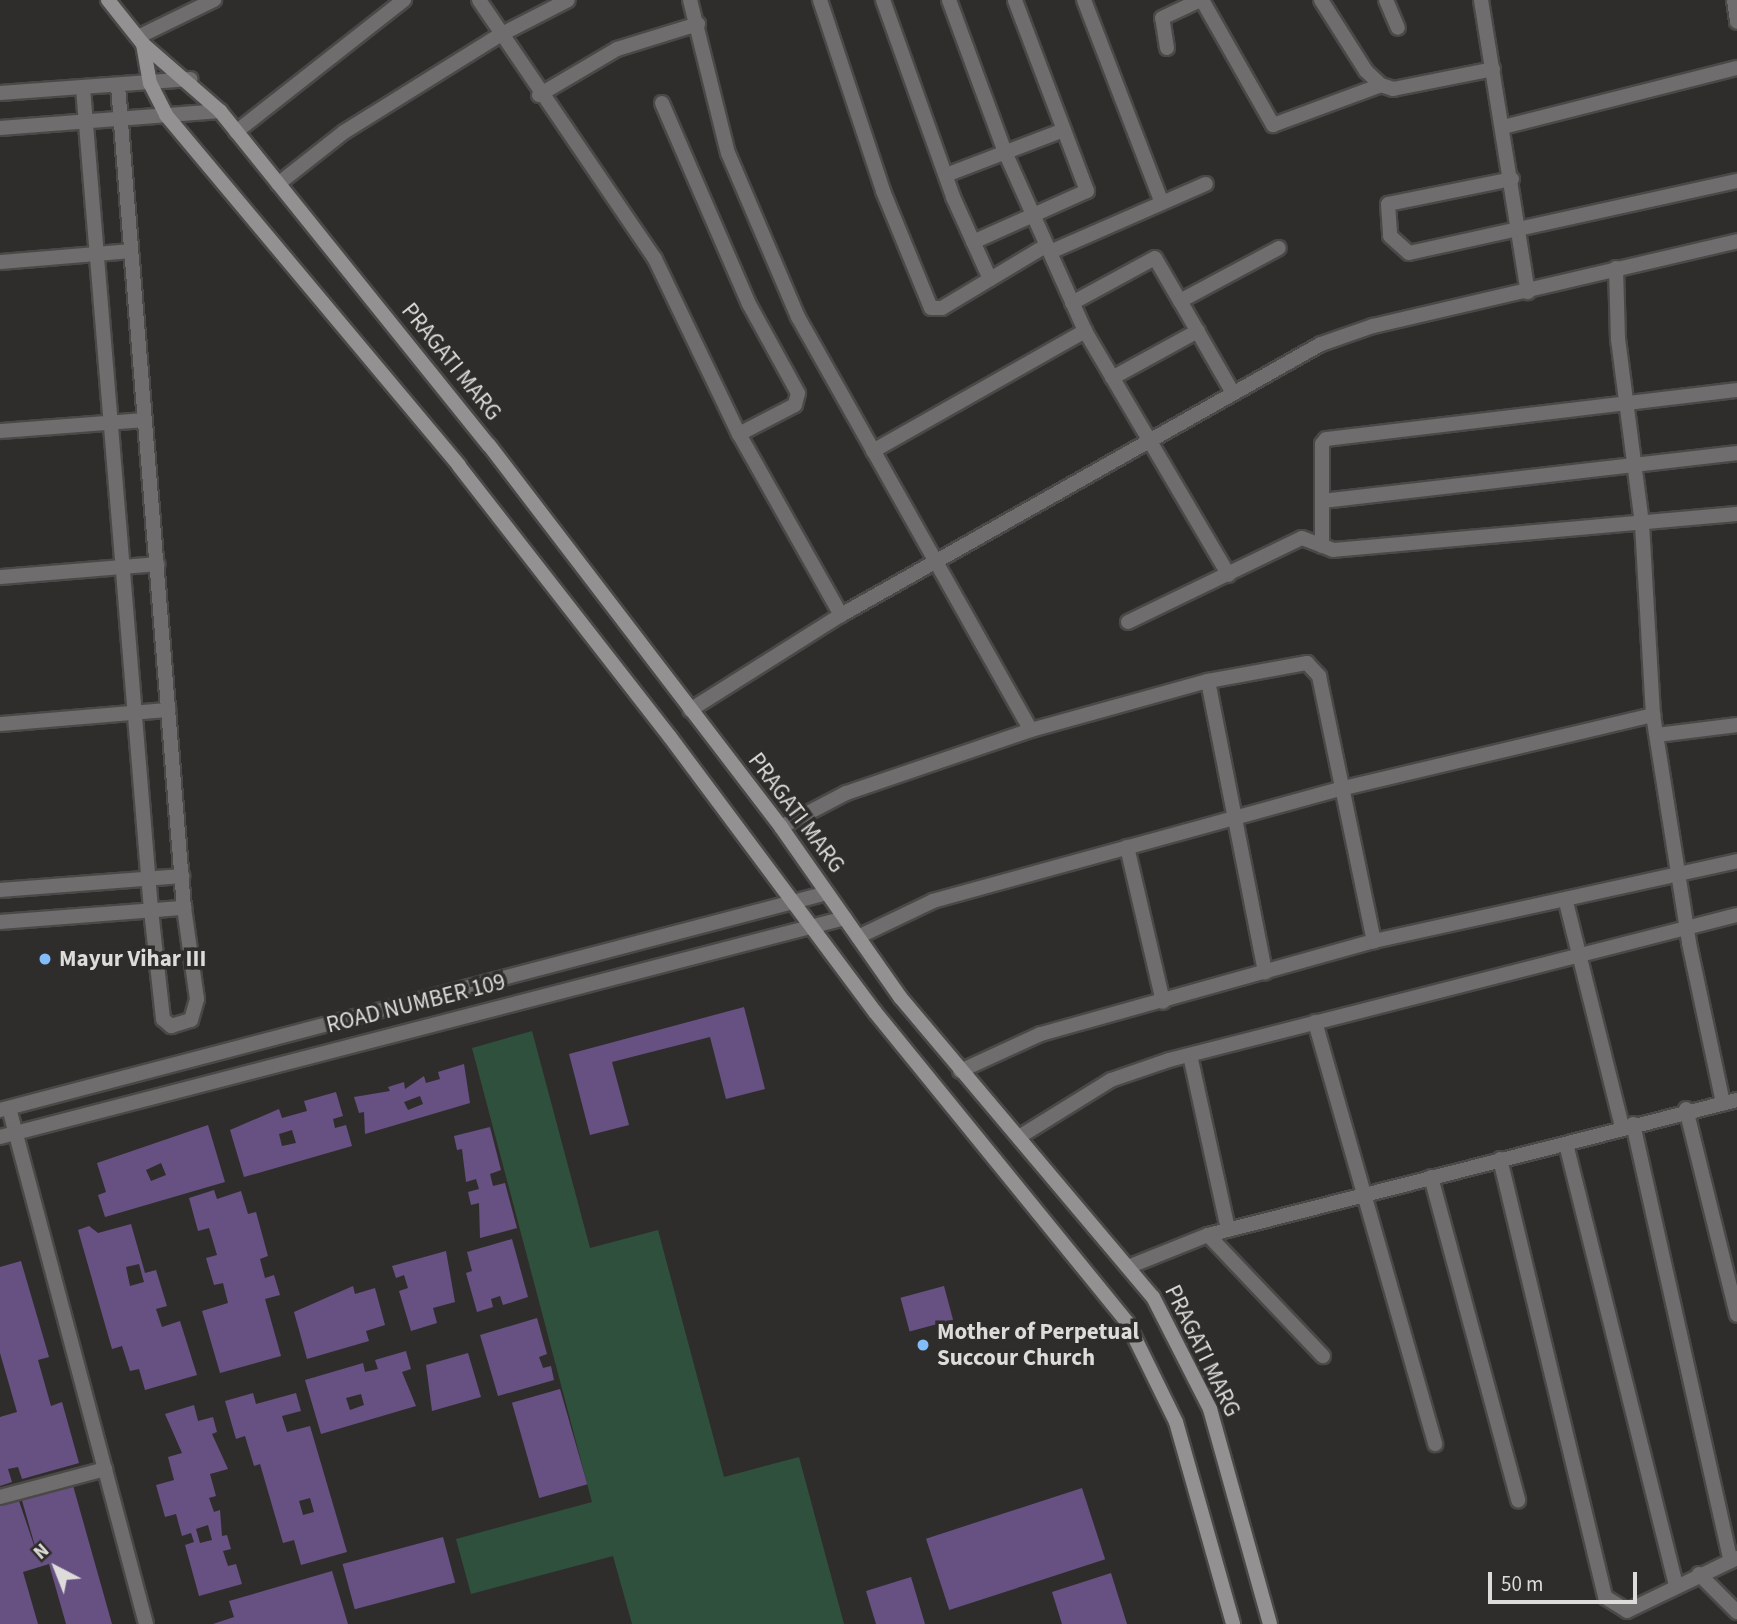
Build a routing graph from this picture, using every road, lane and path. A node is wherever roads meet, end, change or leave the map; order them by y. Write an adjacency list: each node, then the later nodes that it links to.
1 (108, 0): 22 (main road)
2 (214, 0): 22 (street)
3 (404, 0): 41 (street)
4 (479, 0): 21 (street)
5 (568, 0): 21 (street)
6 (690, 0): 19 (street)
7 (820, 0): 59 (street)
8 (883, 0): 43 (street)
9 (949, 0): 42 (street)
10 (1015, 0): 40 (street)
11 (1084, 0): 48 (street)
12 (1201, 0): 17 (street); 28 (street)
13 (1321, 0): 28 (street)
14 (1386, 0): 20 (street)
15 (1480, 0): 25 (street)
16 (1734, 0): 18 (street)
17 (1175, 5): 23 (street)
18 (1737, 22)
19 (698, 24): 32 (street); 74 (street)
20 (1398, 27)
21 (500, 35): 32 (street); 46 (street)
22 (140, 40): 26 (main road, PRAGATI MARG); 27 (main road)
23 (1167, 48)
24 (1737, 68): 38 (street)
25 (1493, 69): 28 (street); 38 (street)
26 (190, 79): 27 (street); 34 (main road, PRAGATI MARG)
27 (150, 83): 29 (street); 35 (main road)
28 (1381, 85)
29 (118, 86): 30 (street); 36 (street)
30 (82, 88): 31 (street); 37 (street)
31 (0, 93)
32 (539, 95): 72 (street)
33 (662, 103): 72 (street)
34 (220, 111): 35 (street); 41 (main road, PRAGATI MARG)
35 (166, 115): 36 (street); 107 (main road)
36 (121, 119): 37 (street); 55 (street)
37 (85, 121): 39 (street); 56 (street)
38 (1503, 127): 44 (street)
39 (0, 128)
40 (1064, 130): 42 (street); 49 (street)
41 (236, 132): 46 (main road, PRAGATI MARG)
42 (1005, 152): 43 (street); 49 (street)
43 (946, 175): 52 (street)
44 (1511, 179): 50 (street); 50 (street)
45 (1737, 181): 50 (street)
46 (278, 184): 90 (main road, PRAGATI MARG)
47 (1206, 184): 48 (street)
48 (1161, 201): 53 (street)
49 (1035, 215): 52 (street); 53 (street)
50 (1520, 227): 60 (street)
51 (1737, 241): 58 (street)
52 (973, 242): 59 (street)
53 (1049, 248): 59 (street); 62 (street)
54 (1279, 248): 61 (street)
55 (131, 251): 56 (street); 69 (street)
56 (96, 254): 57 (street); 70 (street)
57 (0, 262)
58 (1616, 268): 60 (street); 68 (street)
59 (990, 279)
60 (1528, 292): 67 (street)
61 (1180, 301): 62 (street); 64 (street)
62 (1072, 303): 63 (street)
63 (1084, 331): 65 (street); 74 (street)
64 (1198, 331): 65 (street); 67 (street)
65 (1112, 378): 73 (street)
66 (1737, 390): 68 (street)
67 (1233, 393): 73 (street)
68 (1626, 402): 76 (street); 77 (street)
69 (145, 420): 70 (street); 81 (street)
70 (110, 423): 71 (street); 83 (street)
71 (0, 431)
72 (739, 435): 86 (street)
73 (1148, 445): 82 (street); 84 (street)
74 (873, 451): 82 (street)
75 (1737, 453): 76 (street)
76 (1635, 463): 77 (street); 79 (street)
77 (1323, 501): 80 (street)
78 (1737, 514): 79 (street)
79 (1642, 524): 80 (street); 92 (street)
80 (1322, 546): 84 (street)
81 (157, 564): 83 (street); 89 (street)
82 (940, 564): 86 (street); 95 (street)
83 (122, 567): 85 (street); 91 (street)
84 (1229, 575): 87 (street)
85 (0, 577)
86 (841, 615): 90 (street)
87 (1128, 622)
88 (1208, 681): 95 (street); 97 (street); 98 (street)
89 (168, 710): 91 (street); 103 (street)
90 (690, 710): 99 (main road, PRAGATI MARG)
91 (135, 713): 93 (street); 104 (street)
92 (1653, 715): 96 (street); 97 (street)
93 (0, 724)
94 (1737, 725): 96 (street)
95 (1031, 730): 99 (street)
96 (1657, 735): 102 (street)
97 (1344, 788): 98 (street); 117 (street)
98 (1235, 819): 100 (street); 119 (street)
99 (781, 827): 106 (main road, PRAGATI MARG)
100 (1127, 847): 116 (street); 120 (street)
101 (1737, 861): 102 (street)
102 (1678, 872): 108 (street); 115 (street)
103 (182, 876): 104 (street); 109 (street)
104 (149, 879): 105 (street); 110 (street)
105 (0, 890)
106 (827, 893): 107 (street, ROAD NUMBER 109); 112 (main road, PRAGATI MARG)
107 (795, 901): 114 (main road); 125 (street, ROAD NUMBER 109)
108 (1566, 902): 117 (street); 118 (street)
109 (184, 908): 110 (street); 110 (street)
110 (151, 910): 113 (street)
111 (1737, 915): 115 (street)
112 (845, 918): 114 (street, ROAD NUMBER 109); 116 (main road, PRAGATI MARG)
113 (0, 922)
114 (813, 926): 128 (street, ROAD NUMBER 109); 149 (main road)
115 (1687, 926): 118 (street); 124 (street)
116 (858, 937): 123 (main road, PRAGATI MARG)
117 (1374, 942): 119 (street)
118 (1578, 953): 121 (street); 127 (street)
119 (1265, 972): 120 (street)
120 (1163, 1002): 123 (street)
121 (1315, 1022): 122 (street); 134 (street)
122 (1189, 1055): 130 (street); 135 (street)
123 (960, 1071): 130 (main road, PRAGATI MARG)
124 (1730, 1101): 126 (street)
125 (4, 1109): 128 (street)
126 (1685, 1109): 127 (street); 138 (street)
127 (1627, 1126): 131 (street); 144 (street)
128 (15, 1133): 129 (street, ROAD NUMBER 109); 141 (street)
129 (0, 1137)
130 (1019, 1137): 137 (main road, PRAGATI MARG)
131 (1566, 1144): 132 (street); 146 (street)
132 (1500, 1159): 133 (street); 146 (street)
133 (1431, 1177): 134 (street); 143 (street)
134 (1364, 1196): 135 (street); 140 (street)
135 (1228, 1230): 136 (street)
136 (1208, 1235): 137 (street); 139 (street)
137 (1128, 1267): 150 (main road, PRAGATI MARG)
138 (1737, 1315)
139 (1323, 1356)
140 (1435, 1444)
141 (105, 1469): 142 (street); 148 (street)
142 (0, 1497)
143 (1518, 1500)
144 (1734, 1559): 145 (street)
145 (1699, 1574): 146 (street); 147 (street)
146 (1675, 1585)
147 (1737, 1612)
148 (146, 1624)
149 (1233, 1624)
150 (1270, 1624)

